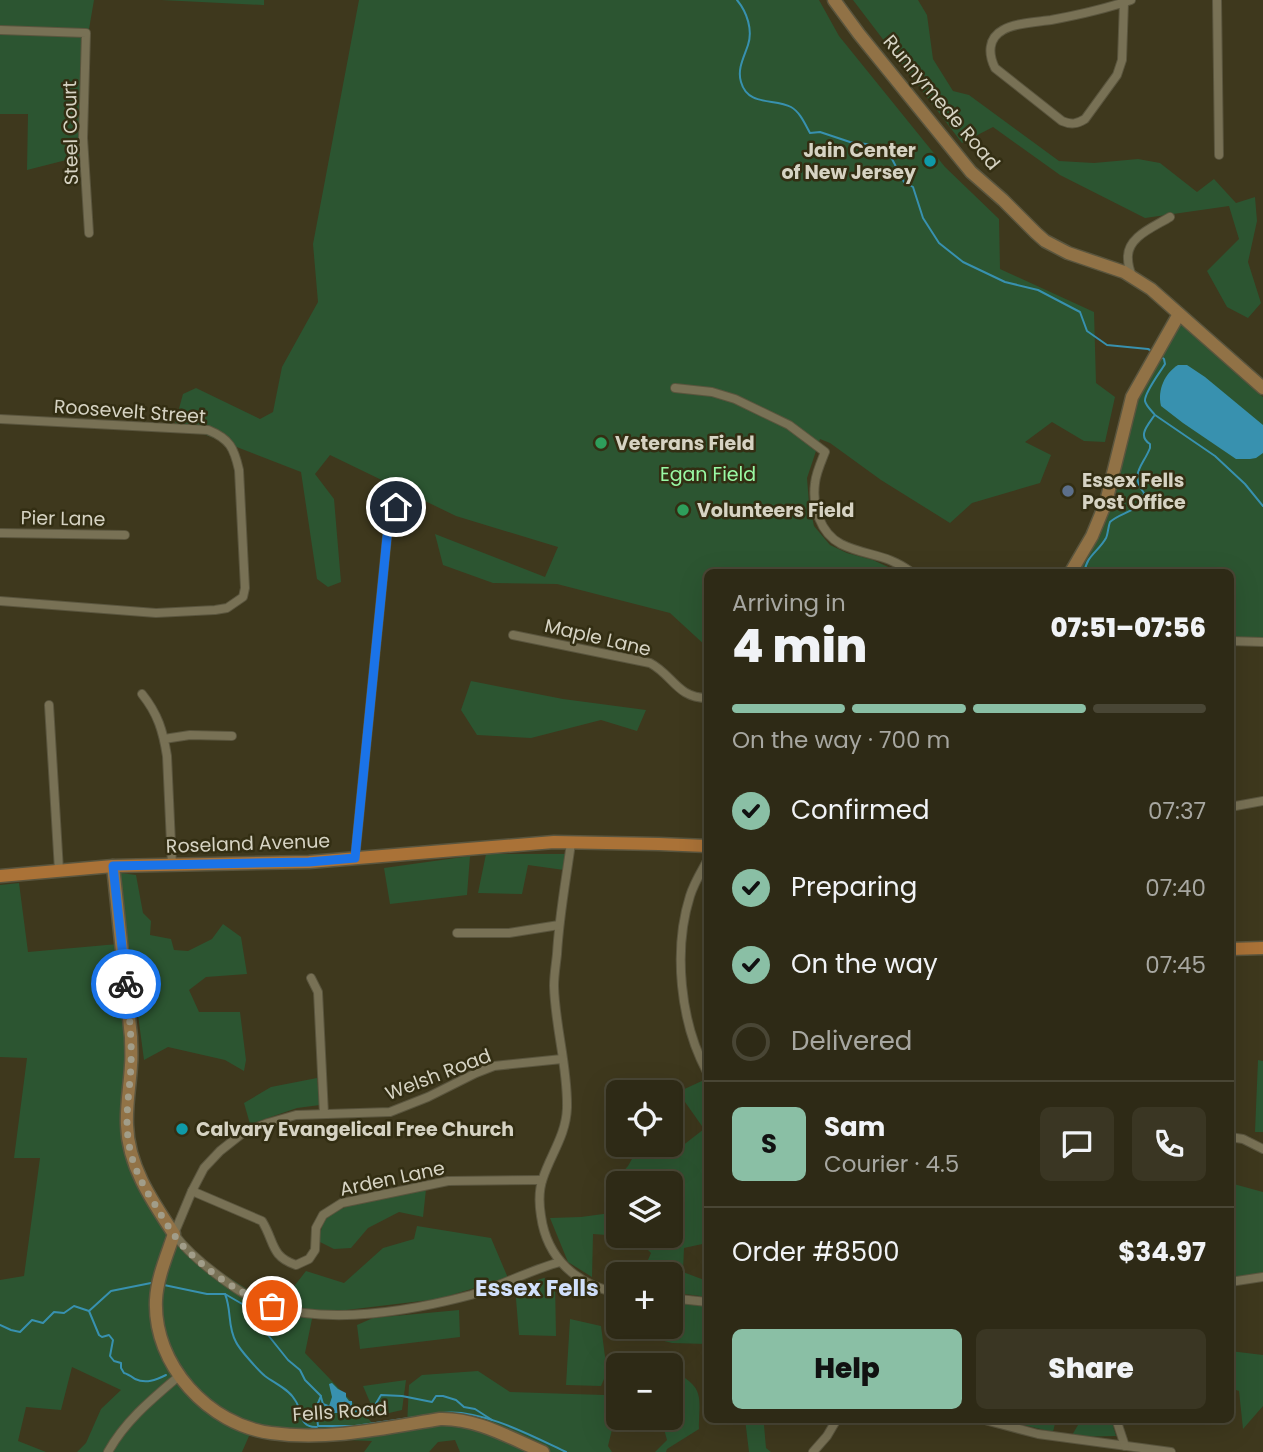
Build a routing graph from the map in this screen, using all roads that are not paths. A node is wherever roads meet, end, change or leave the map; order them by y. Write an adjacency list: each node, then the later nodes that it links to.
1 (834, 0): 8 (street, Runnymede Road)
2 (1217, 0): 5 (street)
3 (1127, 1): 3 (street)
4 (0, 30): 7 (street, Steel Court)
5 (1219, 155)
6 (1171, 217): 8 (street)
7 (89, 233)
8 (1132, 276): 9 (street, Runnymede Road)
9 (1179, 314): 11 (street, Runnymede Road); 17 (street)
10 (675, 388): 16 (street)
11 (1263, 388)
12 (0, 419): 18 (street, Roosevelt Street)
13 (396, 507): 31 (street)
14 (0, 533): 15 (street, Pier Lane)
15 (125, 535)
16 (906, 569)
17 (1073, 569)
18 (0, 601)
19 (513, 635): 23 (street, Maple Lane)
20 (1234, 641): 21 (street)
21 (1263, 642)
22 (142, 694): 26 (street)
23 (704, 698)
24 (49, 705): 35 (street)
25 (232, 736): 26 (street)
26 (164, 739): 32 (street)
27 (1263, 801): 28 (street)
28 (1234, 806)
29 (571, 843): 30 (main road, Roseland Avenue); 31 (main road, Roseland Avenue); 37 (street)
30 (704, 846)
31 (355, 858): 32 (main road, Roseland Avenue)
32 (172, 865): 33 (main road, Roseland Avenue)
33 (113, 866): 35 (main road, Roseland Avenue); 49 (street)
34 (704, 867): 43 (street)
35 (59, 870): 36 (main road, Roseland Avenue)
36 (0, 876)
37 (559, 925): 38 (street); 42 (street)
38 (457, 933)
39 (1263, 948): 40 (main road)
40 (1234, 949)
41 (311, 978): 44 (street)
42 (562, 1059): 44 (street, Welsh Road); 47 (street)
43 (704, 1066)
44 (324, 1114): 48 (street, Welsh Road)
45 (1234, 1138): 46 (street)
46 (1263, 1149)
47 (542, 1180): 48 (street, Arden Lane); 50 (street)
48 (192, 1191): 49 (street, Welsh Road)
49 (174, 1234): 50 (street); 56 (street, Fells Road)
50 (560, 1262): 53 (street)
51 (1263, 1277): 52 (street)
52 (1234, 1281)
53 (606, 1290)
54 (683, 1299): 55 (street)
55 (704, 1302)
56 (179, 1376): 61 (street); 62 (street, Fells Road)
57 (835, 1423): 63 (street)
58 (996, 1423): 60 (street)
59 (1117, 1423): 60 (street)
60 (1125, 1446): 64 (street)
61 (108, 1452)
62 (543, 1452)
63 (813, 1452)
64 (1171, 1452)

